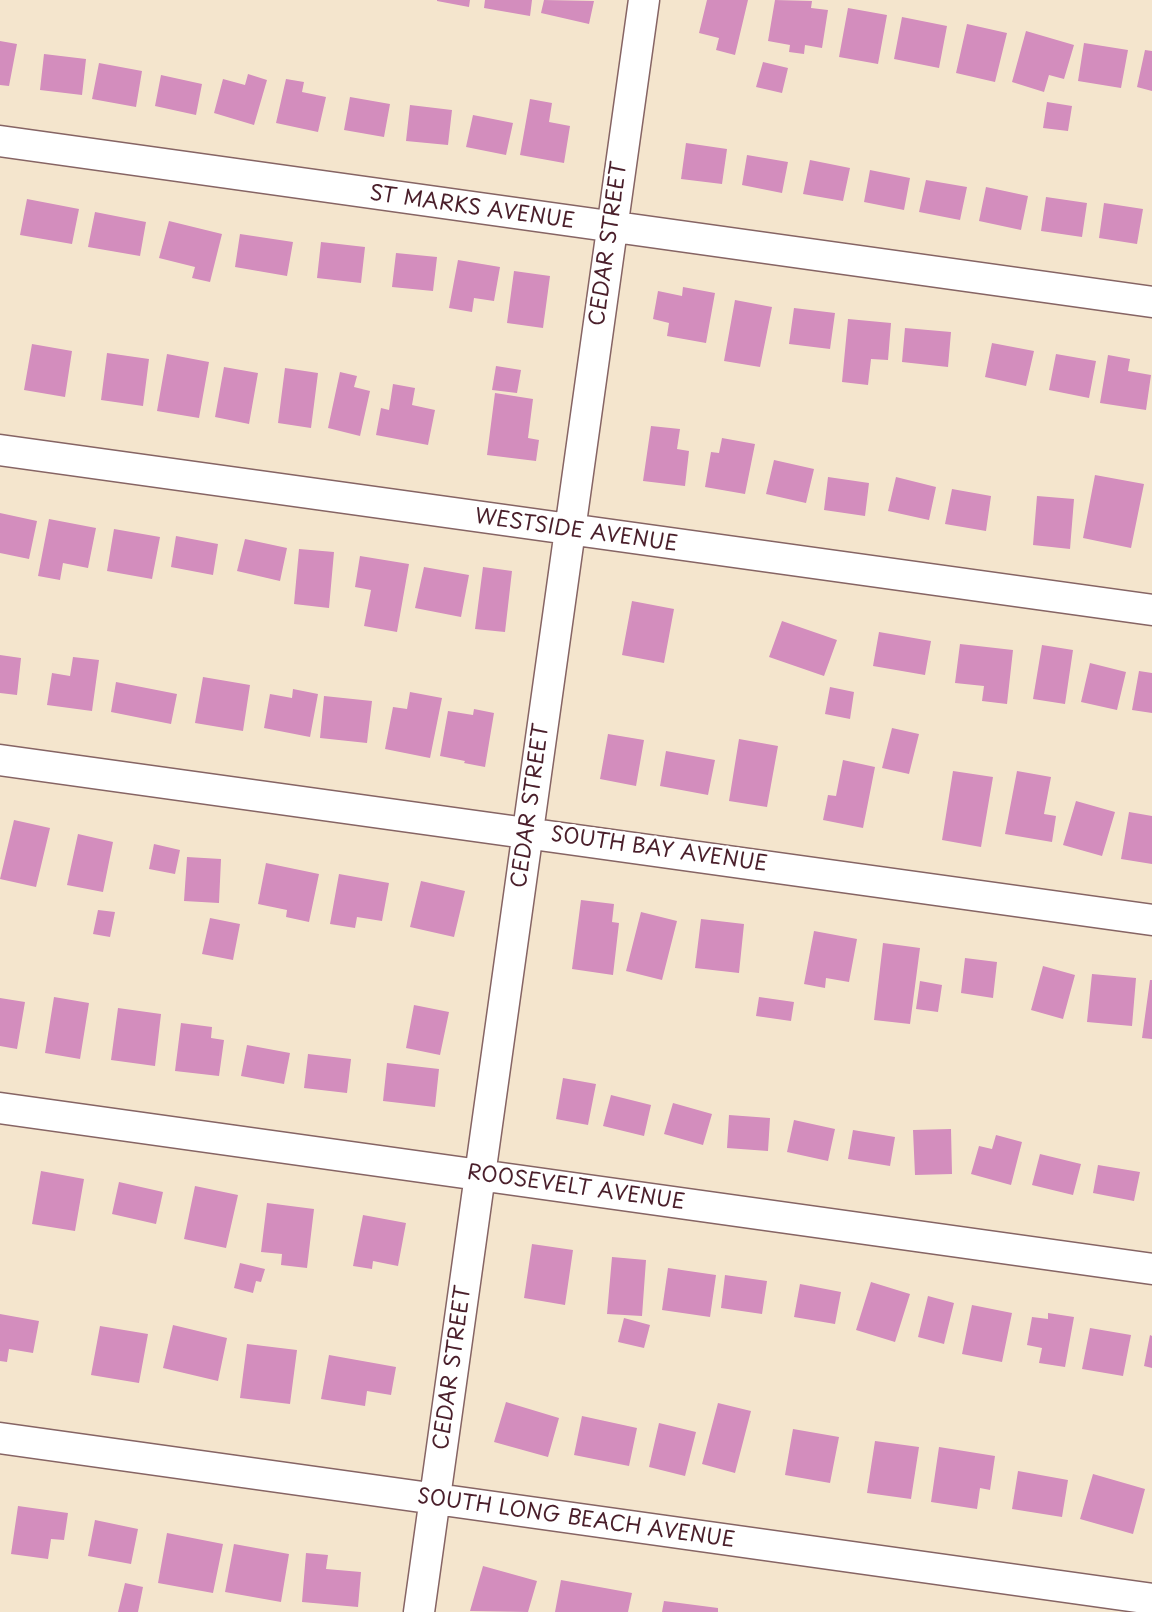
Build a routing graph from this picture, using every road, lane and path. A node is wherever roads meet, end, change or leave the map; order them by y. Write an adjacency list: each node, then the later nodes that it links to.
1 (644, 0): 3 (street, CEDAR STREET)
2 (0, 141): 3 (street, ST MARKS AVENUE)
3 (611, 227): 4 (street, ST MARKS AVENUE); 6 (street, CEDAR STREET)
4 (1152, 302)
5 (0, 450): 6 (street, WESTSIDE AVENUE)
6 (570, 530): 7 (street, WESTSIDE AVENUE); 9 (street, CEDAR STREET)
7 (1152, 610)
8 (0, 760): 9 (street, SOUTH BAY AVENUE)
9 (527, 832): 10 (street, SOUTH BAY AVENUE); 12 (street, CEDAR STREET)
10 (1152, 920)
11 (0, 1108): 12 (street, ROOSEVELT AVENUE)
12 (480, 1175): 13 (street, ROOSEVELT AVENUE); 15 (street, CEDAR STREET)
13 (1152, 1269)
14 (0, 1437): 15 (street, SOUTH LONG BEACH AVENUE)
15 (435, 1499): 16 (street, SOUTH LONG BEACH AVENUE); 17 (street, CEDAR STREET)
16 (1152, 1599)
17 (419, 1612)

